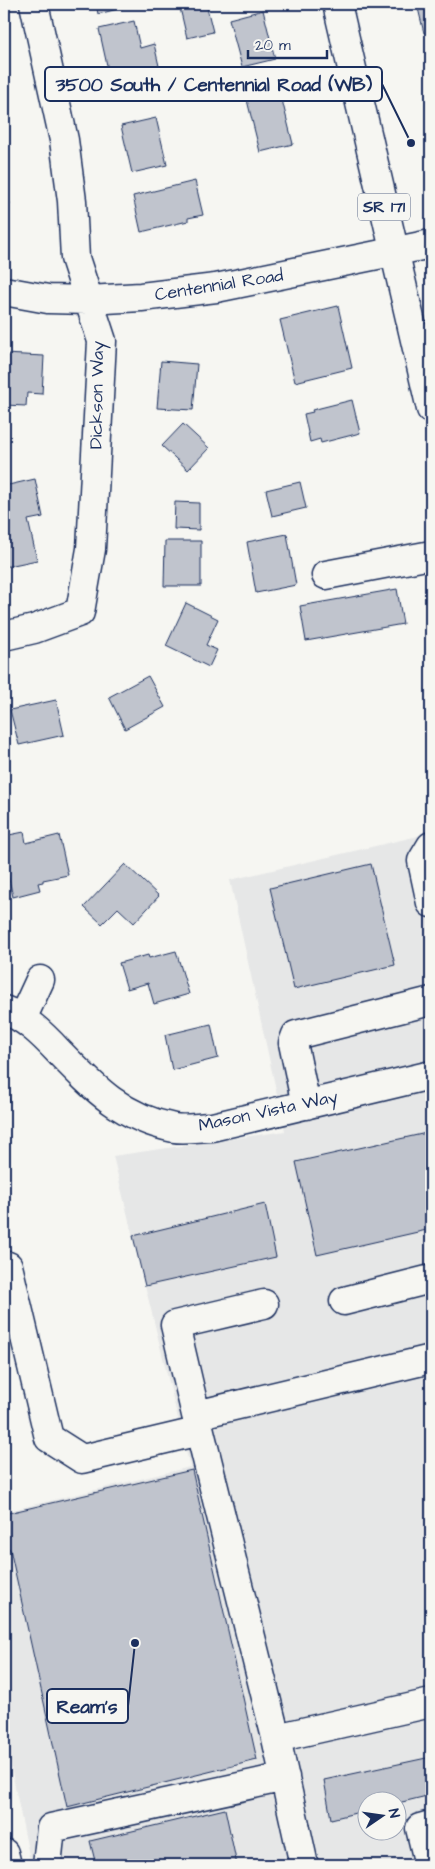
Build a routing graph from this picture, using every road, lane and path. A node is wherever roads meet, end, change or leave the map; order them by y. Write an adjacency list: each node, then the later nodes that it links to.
1 (34, 4): 6 (street, Dickson Way)
2 (337, 4): 4 (street, SR 171)
3 (431, 244): 4 (street, Centennial Road)
4 (394, 251): 6 (street, Centennial Road); 7 (street, SR 171)
5 (4, 290): 6 (street, Centennial Road)
6 (88, 300): 10 (street, Dickson Way)
7 (431, 409)
8 (431, 555): 9 (street)
9 (326, 574)
10 (4, 636)
11 (431, 846): 12 (street)
12 (431, 903)
13 (40, 980): 15 (street, Mason Vista Way)
14 (431, 1001): 17 (street)
15 (13, 1014): 17 (street, Mason Vista Way)
16 (431, 1075): 17 (street, Mason Vista Way)
17 (306, 1105)
18 (8, 1266): 23 (street)
19 (431, 1279): 20 (street)
20 (344, 1301)
21 (264, 1304): 23 (street)
22 (431, 1359): 23 (street)
23 (198, 1423): 25 (street)
24 (431, 1703): 25 (street)
25 (276, 1738): 26 (street)
26 (285, 1777): 30 (street); 31 (street)
27 (431, 1825): 32 (street)
28 (4, 1853): 29 (street)
29 (7, 1865)
30 (47, 1865)
31 (304, 1865)
32 (429, 1865)

